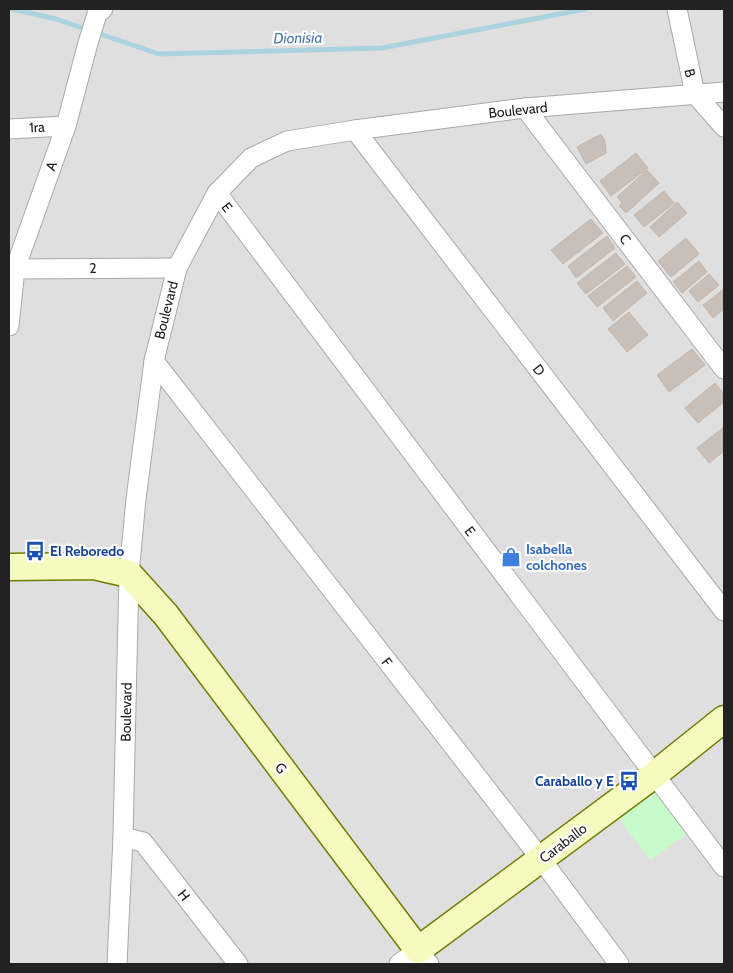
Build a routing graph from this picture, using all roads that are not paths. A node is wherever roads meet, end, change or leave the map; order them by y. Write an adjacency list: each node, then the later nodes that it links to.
1 (100, 11): 6 (street, A)
2 (677, 14): 4 (street, B)
3 (724, 92): 4 (street, Boulevard)
4 (695, 94): 5 (street, Boulevard); 7 (street, B)
5 (525, 108): 9 (street, Boulevard); 15 (street, C)
6 (66, 126): 8 (street, 1ra); 12 (street, A)
7 (724, 126)
8 (9, 129)
9 (354, 130): 10 (street, Boulevard); 18 (street, D)
10 (217, 193): 11 (street, Boulevard); 20 (street, E)
11 (176, 268): 12 (street, 2); 14 (street, Boulevard)
12 (12, 269): 13 (street, A)
13 (9, 326)
14 (154, 361): 17 (street, Boulevard); 22 (street, F)
15 (724, 370)
16 (9, 567): 17 (street)
17 (129, 574): 21 (street, Boulevard); 24 (street, G)
18 (724, 611)
19 (724, 718): 20 (street, Caraballo)
20 (654, 775): 22 (street, Caraballo); 23 (street, E)
21 (122, 837): 25 (street, Boulevard); 26 (street, H)
22 (541, 859): 24 (street, Caraballo); 27 (street, F)
23 (724, 868)
24 (415, 960)
25 (117, 964)
26 (238, 964)
27 (619, 964)

